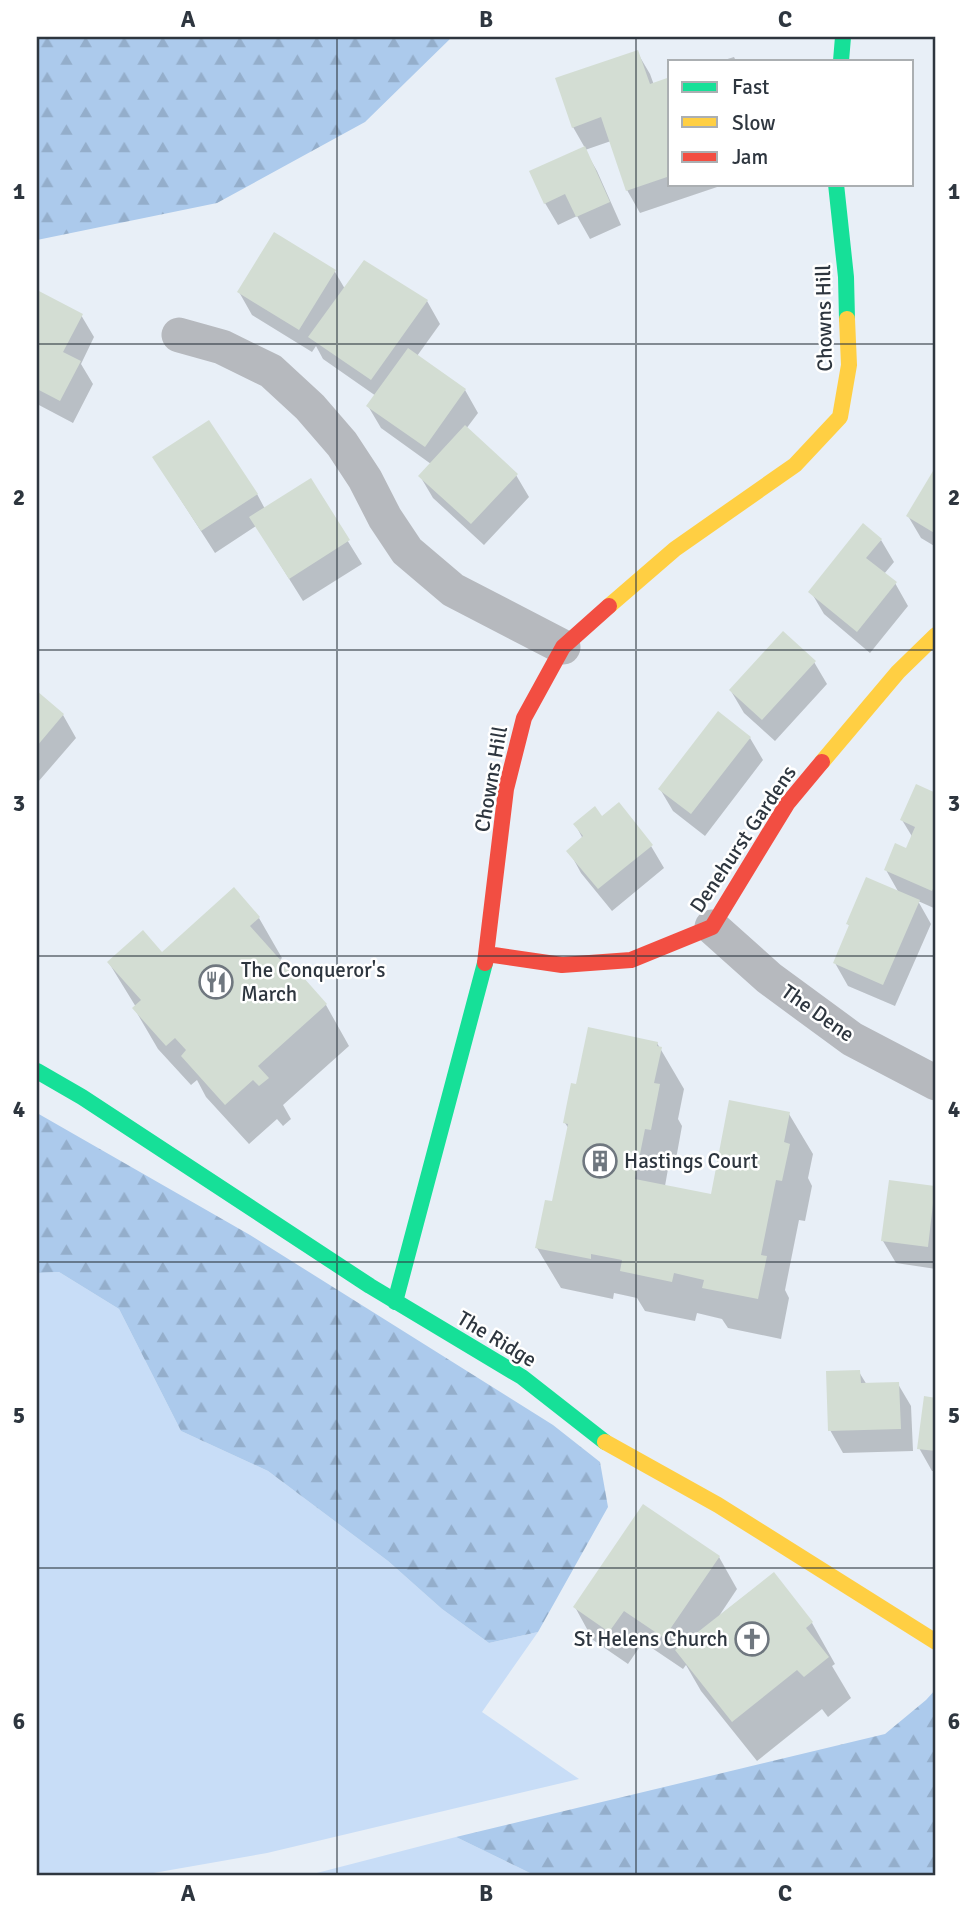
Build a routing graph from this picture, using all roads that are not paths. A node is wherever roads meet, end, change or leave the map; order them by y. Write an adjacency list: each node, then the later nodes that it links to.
1 (843, 37): 2 (street)
2 (841, 60)
3 (836, 186): 6 (street, Chowns Hill)
4 (179, 335): 6 (street)
5 (936, 635): 7 (street, Denehurst Gardens)
6 (563, 647): 8 (street, Chowns Hill)
7 (712, 927): 8 (street, Denehurst Gardens); 10 (street, The Dene)
8 (487, 954): 11 (street, Chowns Hill)
9 (37, 1070): 11 (street, The Ridge)
10 (936, 1083)
11 (396, 1302): 12 (street, The Ridge)
12 (936, 1642)

